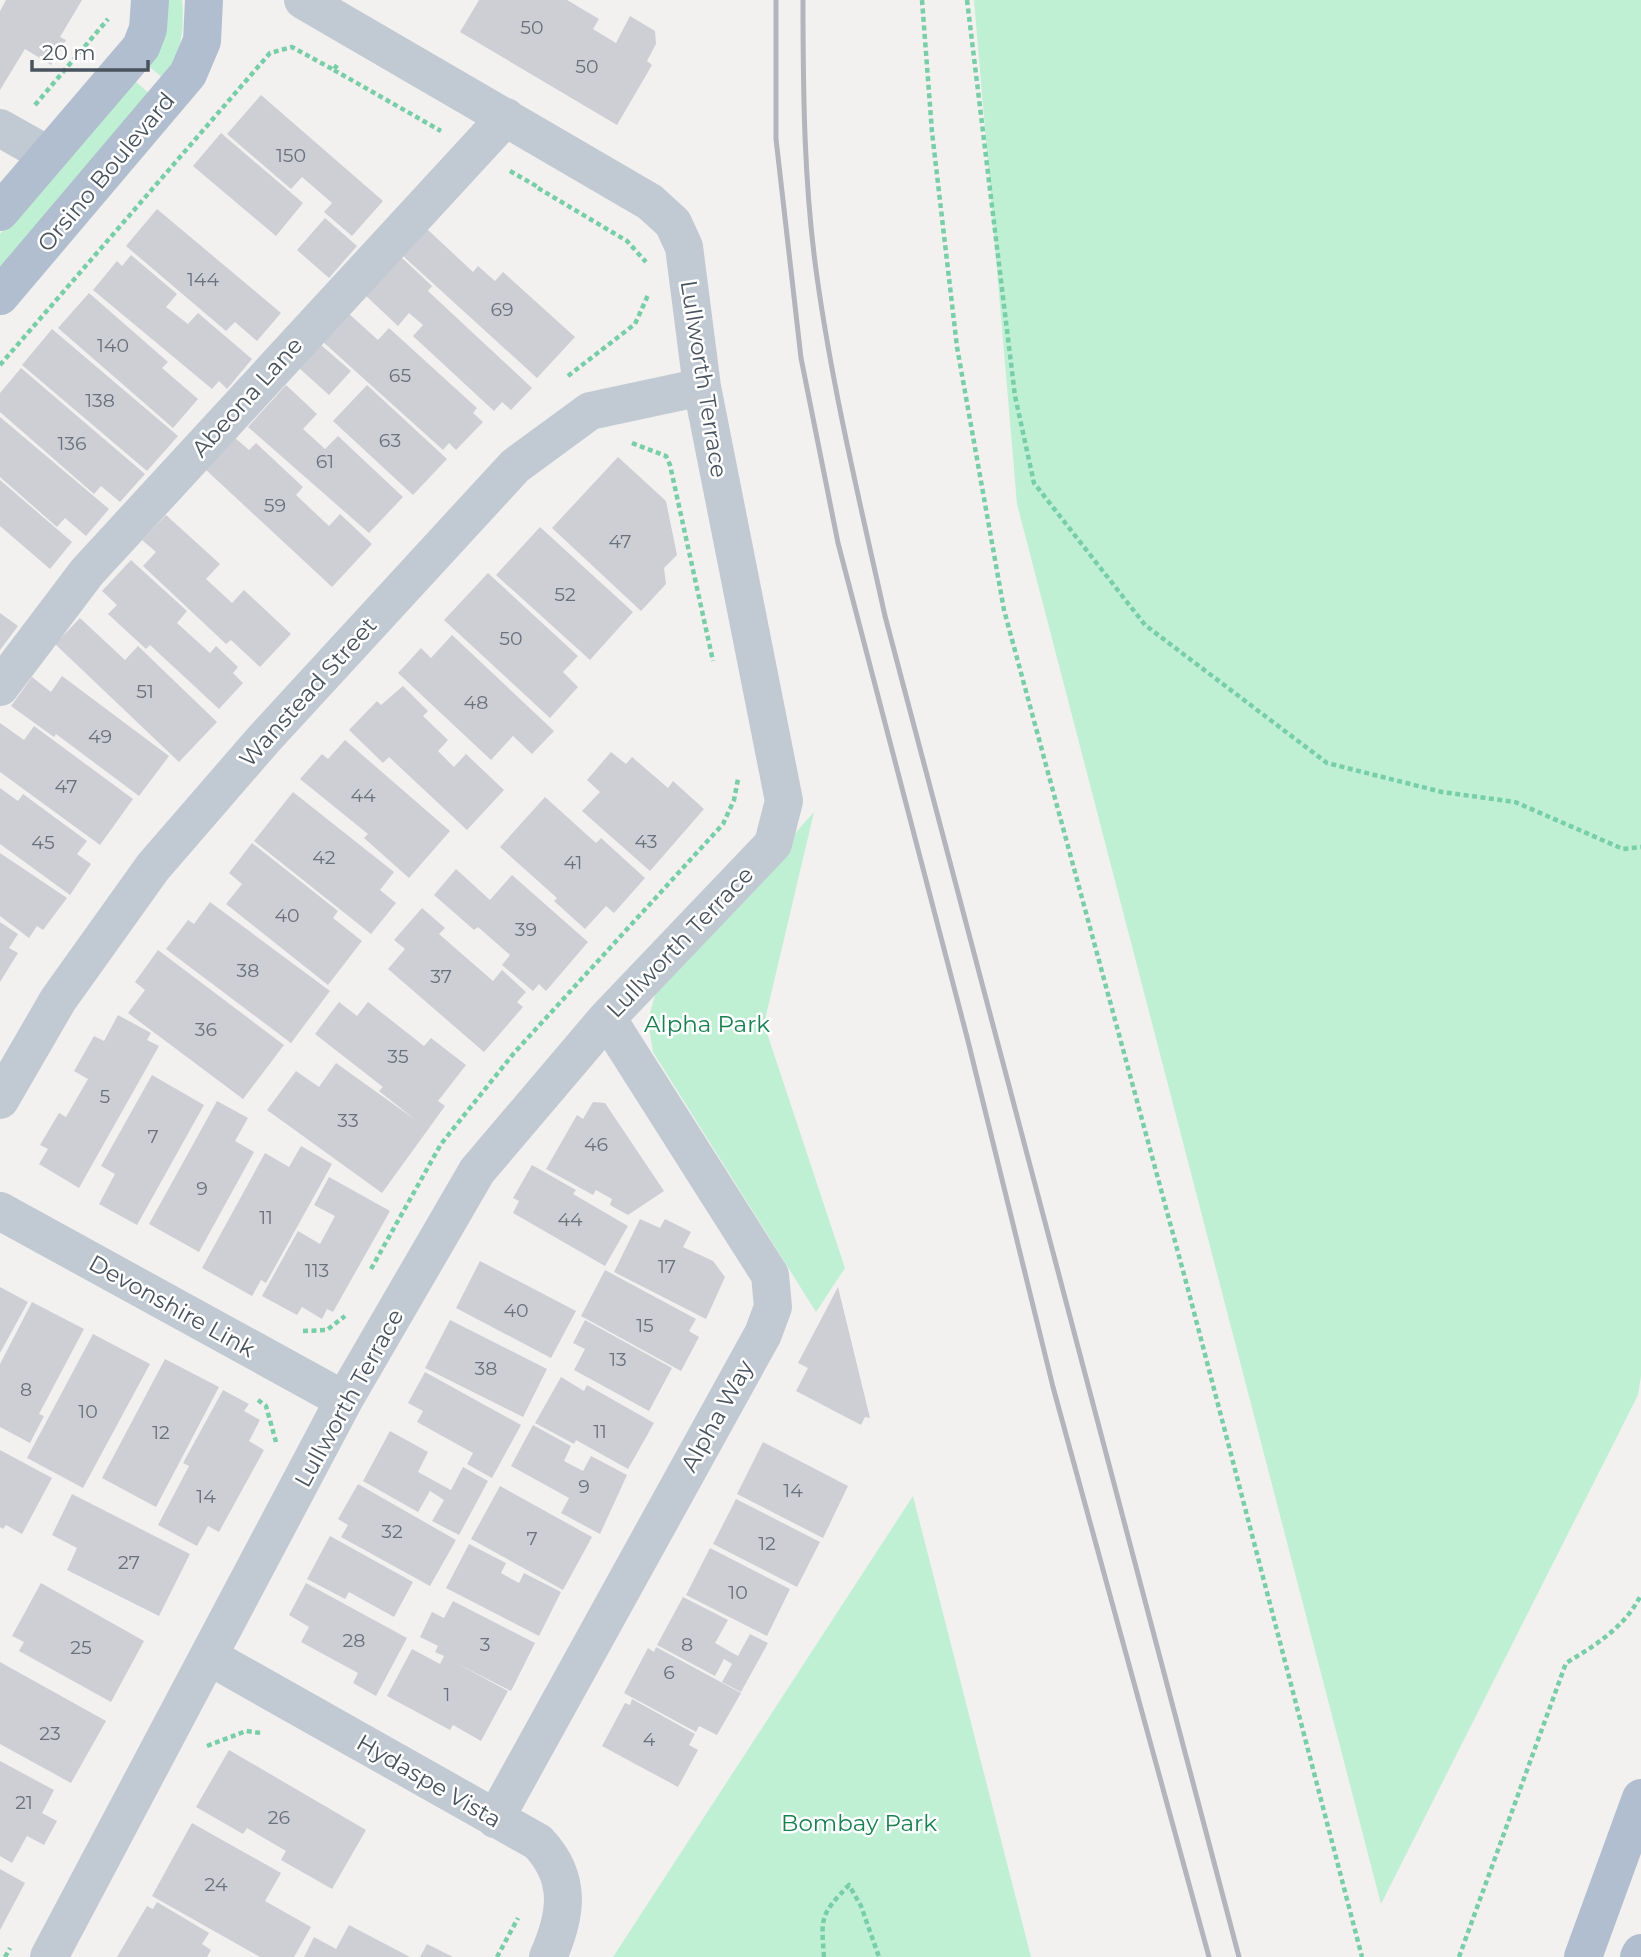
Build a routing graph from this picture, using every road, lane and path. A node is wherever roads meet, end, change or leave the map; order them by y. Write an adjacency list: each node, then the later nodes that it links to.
1 (204, 0): 14 (main road, Orsino Boulevard)
2 (303, 0): 9 (street, Lullworth Terrace)
3 (922, 0): 45 (path)
4 (967, 0): 21 (path)
5 (133, 5): 8 (path); 12 (main road)
6 (340, 60): 7 (path)
7 (334, 70): 11 (path); 15 (path)
8 (34, 106)
9 (506, 117): 16 (street, Lullworth Terrace); 19 (street, Abeona Lane)
10 (0, 128): 12 (street)
11 (442, 131)
12 (48, 155): 13 (main road)
13 (0, 212)
14 (0, 296)
15 (0, 365)
16 (702, 387): 22 (street, Lullworth Terrace); 23 (street, Wanstead Street)
17 (623, 442): 18 (path)
18 (715, 669)
19 (0, 687)
20 (738, 778): 25 (path)
21 (1641, 848)
22 (607, 1018): 29 (street, Lullworth Terrace); 36 (street, Alpha Way)
23 (0, 1100)
24 (0, 1211): 29 (street, Devonshire Link)
25 (365, 1281)
26 (351, 1305): 27 (path)
27 (290, 1328)
28 (251, 1396): 30 (path)
29 (344, 1400): 32 (street, Lullworth Terrace)
30 (273, 1451)
31 (1641, 1595): 46 (path)
32 (211, 1657): 36 (street, Hydaspe Vista); 40 (street, Lullworth Terrace)
33 (274, 1739): 34 (path)
34 (202, 1753)
35 (1641, 1798): 47 (main road)
36 (495, 1819): 42 (street, Hydaspe Vista)
37 (520, 1913): 41 (path)
38 (11, 1945): 39 (path)
39 (5, 1957)
40 (49, 1957)
41 (497, 1957)
42 (548, 1957)
43 (824, 1957): 44 (path)
44 (879, 1957)
45 (1362, 1957)
46 (1458, 1957)
47 (1583, 1957)

